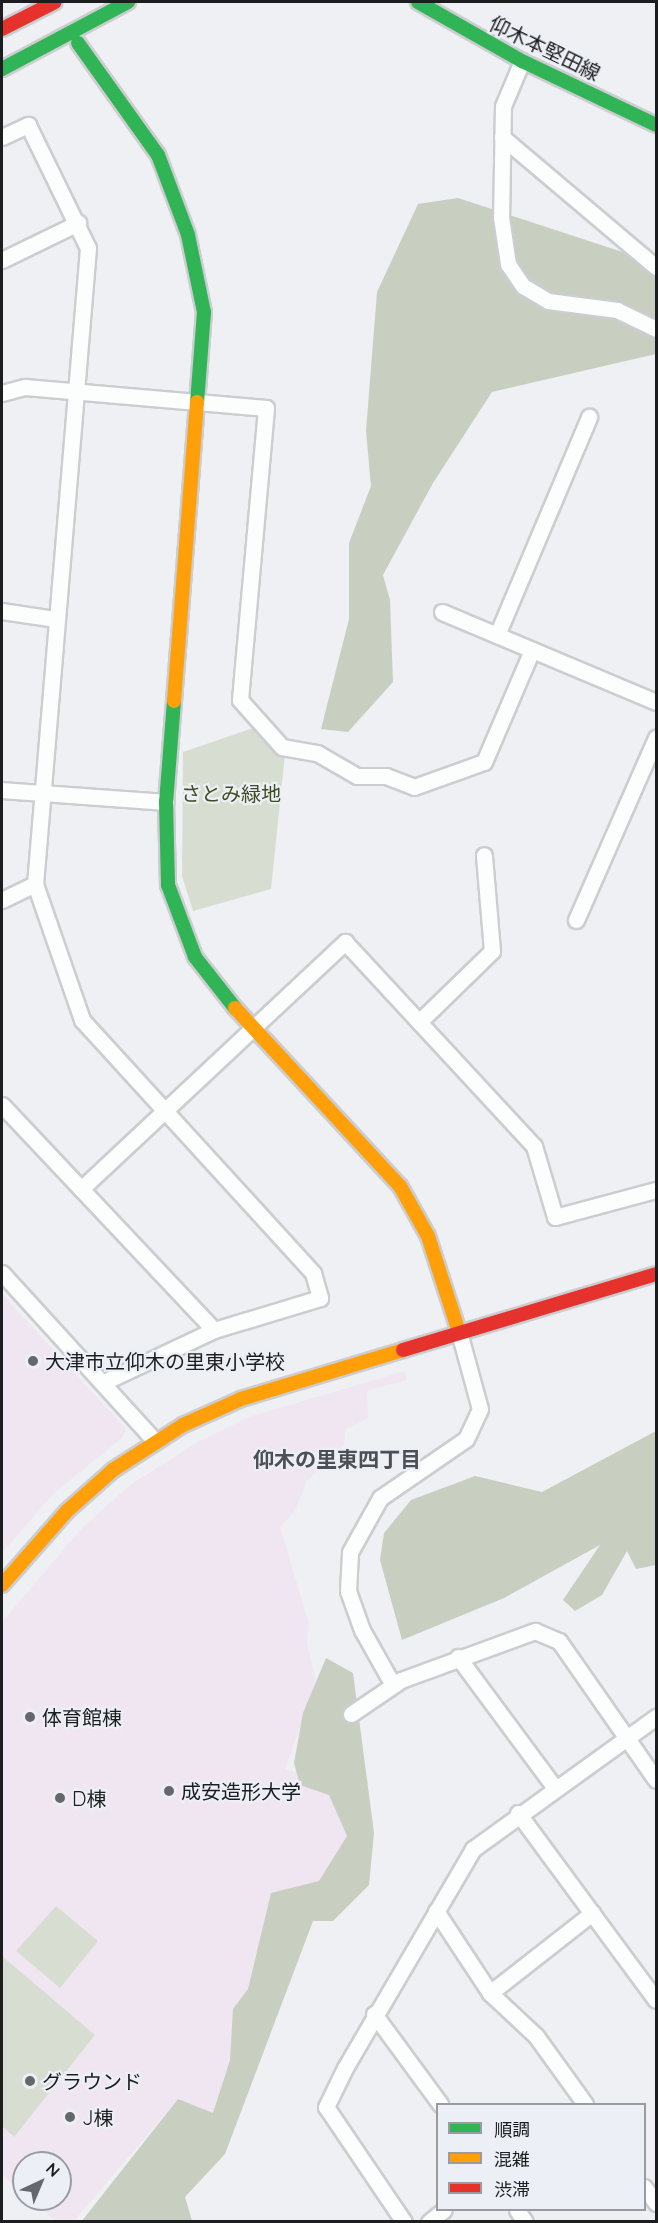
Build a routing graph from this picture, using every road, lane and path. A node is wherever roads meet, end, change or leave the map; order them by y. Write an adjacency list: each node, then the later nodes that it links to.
1 (54, 2): 4 (main road)
2 (128, 2): 7 (main road)
3 (418, 2): 6 (main road, 仰木本堅田線)
4 (2, 29)
5 (78, 43): 17 (main road)
6 (522, 61): 8 (main road, 仰木本堅田線); 10 (street)
7 (2, 69)
8 (657, 125)
9 (2, 137): 11 (street)
10 (501, 137): 13 (street); 14 (street)
11 (78, 223): 12 (street); 15 (street)
12 (2, 260)
13 (657, 267)
14 (657, 329)
15 (75, 392): 16 (street); 17 (street); 21 (street)
16 (2, 393)
17 (199, 402): 23 (street); 28 (main road)
18 (589, 417): 22 (street)
19 (2, 611): 21 (street)
20 (442, 612): 22 (street)
21 (55, 619): 27 (street)
22 (497, 635): 23 (street)
23 (532, 650): 24 (street)
24 (657, 702)
25 (657, 738): 32 (street)
26 (2, 790): 27 (street)
27 (40, 790): 28 (street); 30 (street)
28 (166, 802): 34 (main road)
29 (484, 855): 33 (street)
30 (35, 884): 31 (street); 36 (street)
31 (2, 900)
32 (576, 920)
33 (419, 1022): 34 (street); 38 (street)
34 (251, 1028): 36 (street); 42 (main road)
35 (2, 1105): 37 (street)
36 (165, 1111): 37 (street); 41 (street)
37 (81, 1189): 41 (street)
38 (657, 1190)
39 (2, 1273): 43 (street)
40 (657, 1274): 42 (main road)
41 (214, 1330): 43 (street)
42 (459, 1332): 44 (main road); 47 (street)
43 (104, 1382): 44 (street)
44 (154, 1440): 45 (main road)
45 (2, 1586)
46 (458, 1657): 47 (street); 50 (street); 52 (street)
47 (393, 1685): 48 (street)
48 (351, 1714)
49 (657, 1717): 50 (street)
50 (626, 1738): 51 (street); 52 (street)
51 (657, 1780)
52 (555, 1788): 53 (street)
53 (518, 1813): 54 (street); 55 (street)
54 (436, 1911): 56 (street); 58 (street)
55 (592, 1913): 56 (street); 57 (street)
56 (490, 1993): 60 (street)
57 (657, 2000)
58 (374, 2014): 59 (street); 64 (street)
59 (439, 2103)
60 (584, 2103)
61 (646, 2188): 62 (street)
62 (657, 2203)
63 (443, 2211): 65 (street)
64 (404, 2222)
65 (429, 2222)

